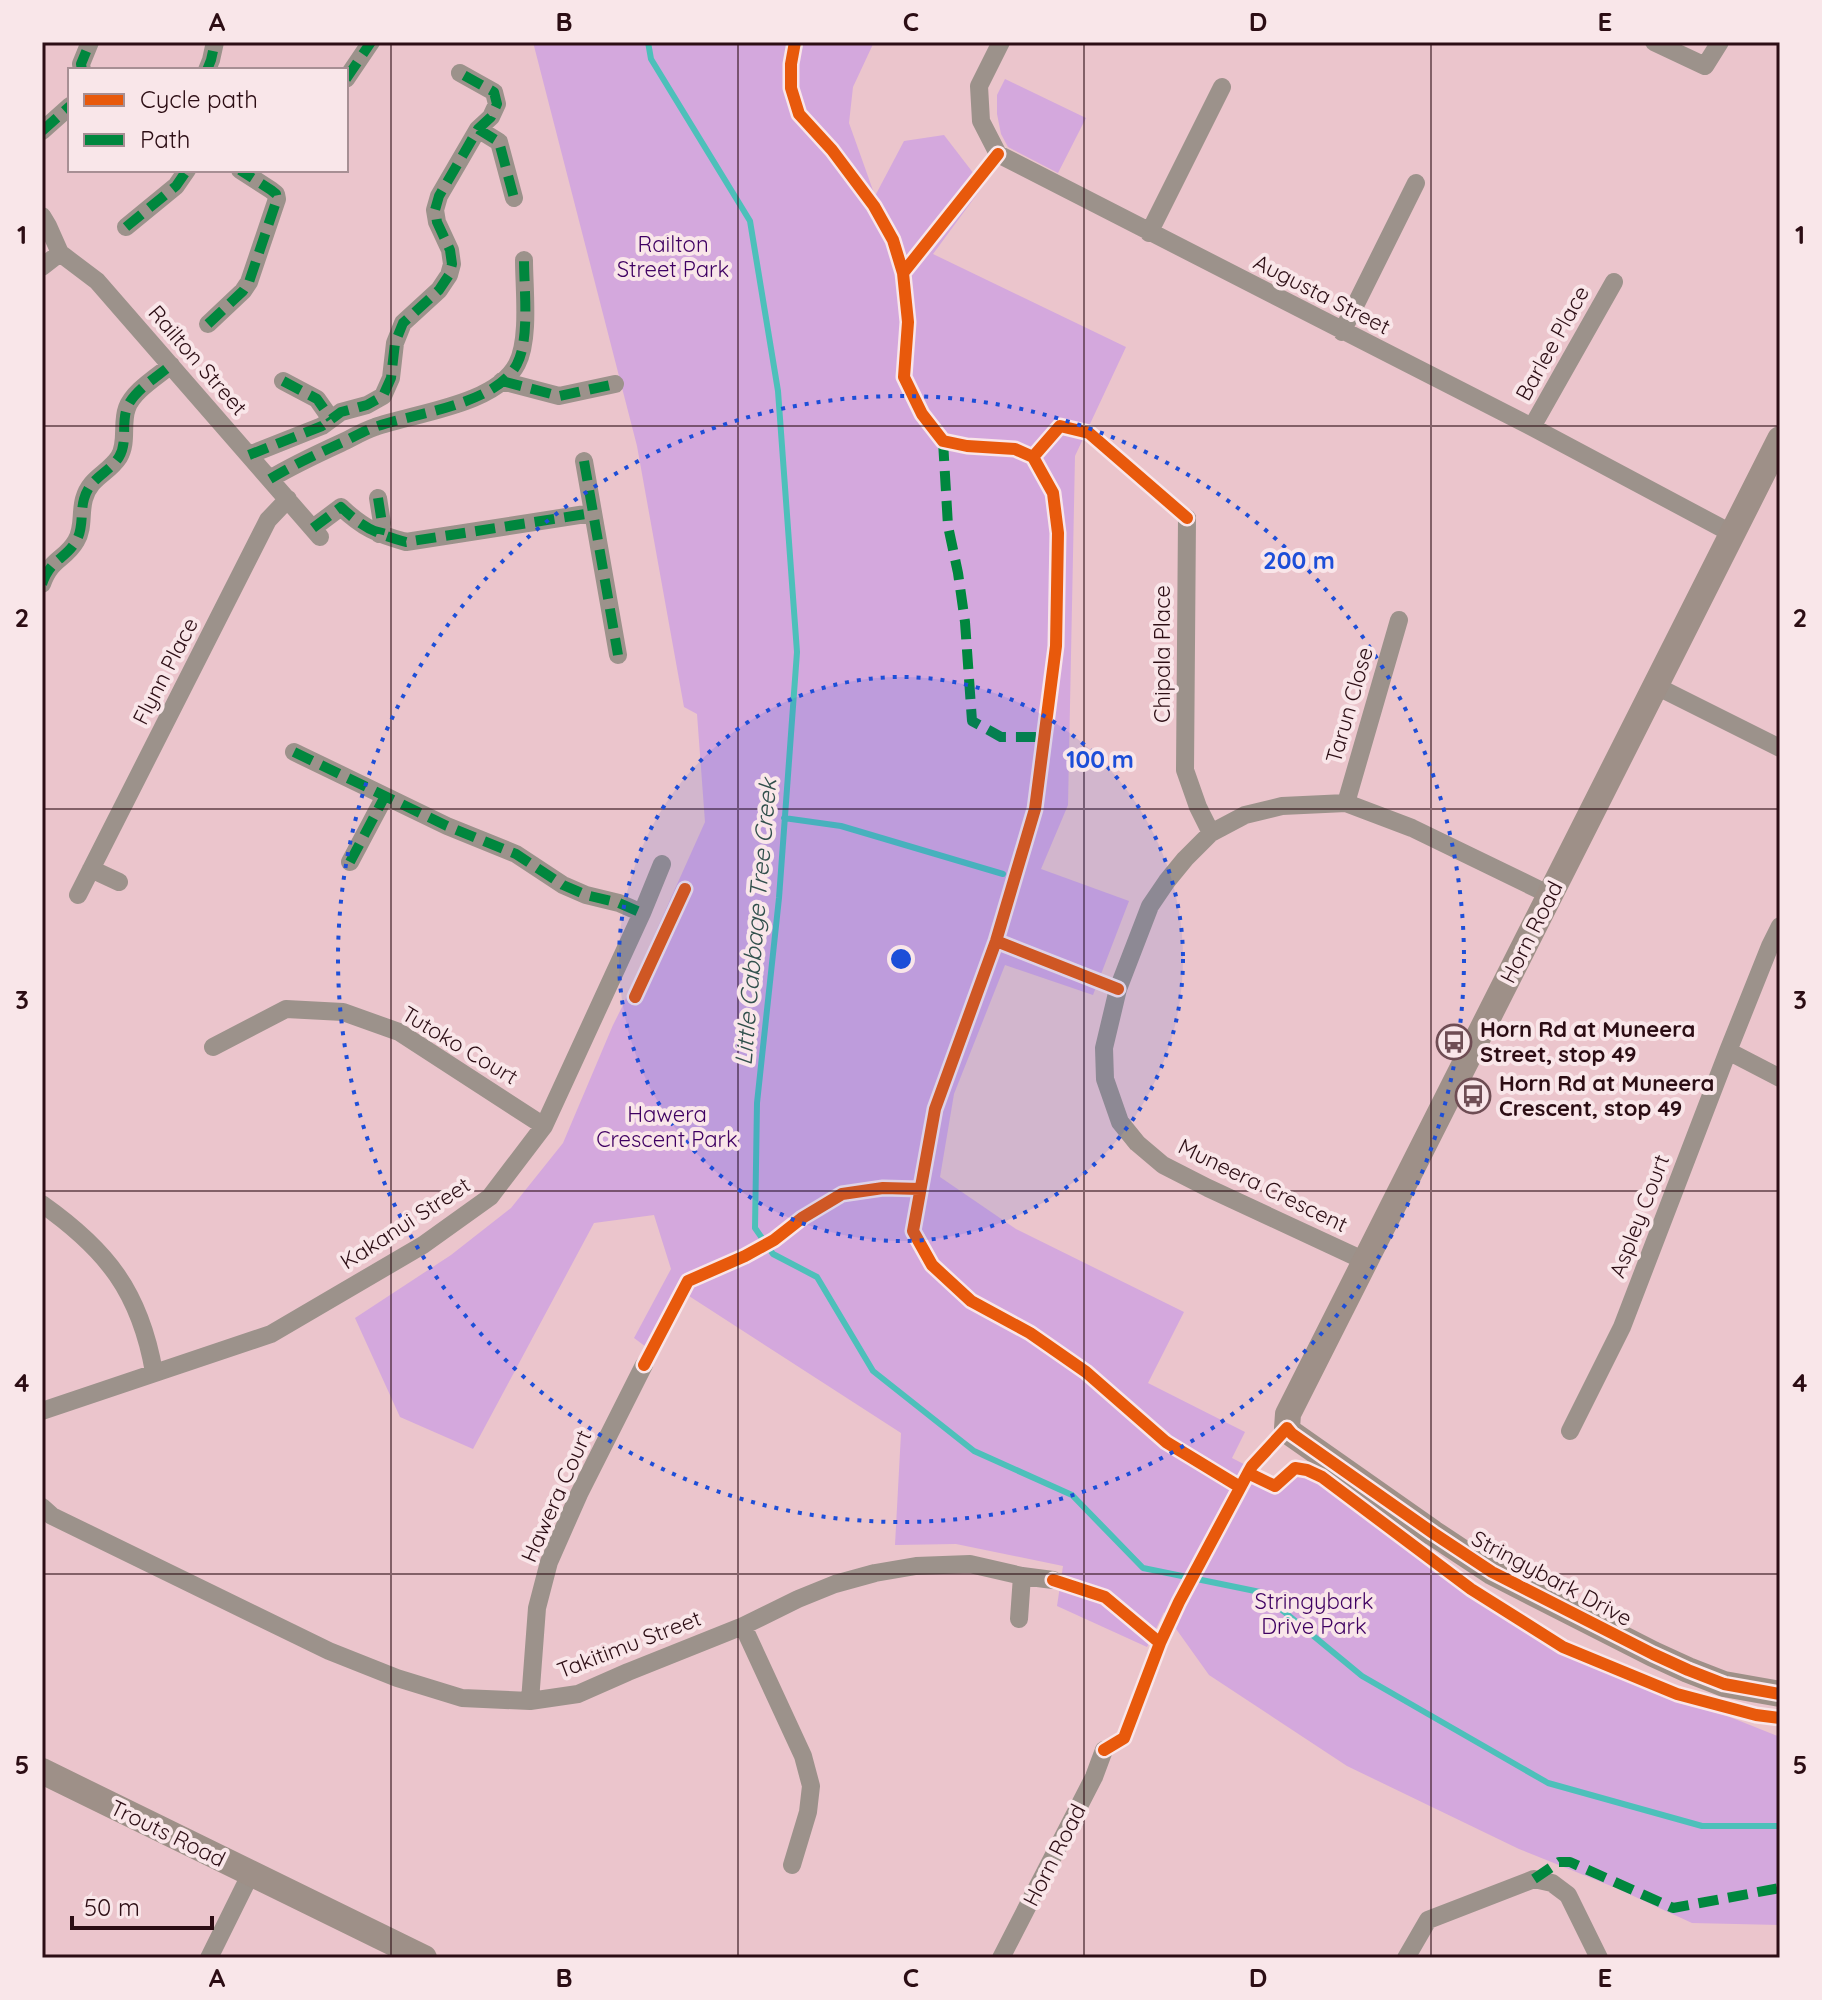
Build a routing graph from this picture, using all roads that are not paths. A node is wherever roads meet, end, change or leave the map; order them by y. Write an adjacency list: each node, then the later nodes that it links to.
1 (90, 42): 7 (street)
2 (215, 42): 8 (street)
3 (371, 42): 10 (street)
4 (1001, 42): 21 (street, Augusta Street)
5 (1654, 42): 6 (street)
6 (1720, 42)
7 (82, 68)
8 (208, 68)
9 (460, 73): 13 (street)
10 (348, 76)
11 (1222, 87): 21 (street)
12 (68, 108): 14 (street)
13 (478, 129): 18 (street); 32 (street)
14 (42, 131)
15 (186, 172): 20 (street)
16 (243, 172): 26 (street)
17 (1416, 183): 27 (street)
18 (514, 198)
19 (42, 216): 22 (street, Railton Street)
20 (126, 227)
21 (1149, 233): 27 (street, Augusta Street)
22 (60, 253): 24 (street); 28 (street, Railton Street)
23 (524, 260): 30 (street)
24 (42, 267)
25 (1614, 282): 33 (street, Barlee Place)
26 (208, 324)
27 (1342, 332): 33 (street, Augusta Street)
28 (171, 365): 35 (street, Railton Street); 44 (street)
29 (283, 381): 32 (street)
30 (502, 381): 31 (street); 37 (street)
31 (615, 384)
32 (331, 419): 35 (street)
33 (1532, 427): 42 (street, Augusta Street)
34 (1780, 439): 42 (street, Horn Road)
35 (249, 455): 37 (street, Railton Street)
36 (584, 461): 40 (street)
37 (270, 479): 39 (street, Railton Street)
38 (378, 498): 43 (street)
39 (288, 499): 43 (street, Railton Street); 55 (street, Flynn Place)
40 (592, 513): 43 (street); 46 (street)
41 (1187, 518): 52 (street, Chipala Place)
42 (1731, 533): 47 (street, Horn Road)
43 (379, 534)
44 (42, 584)
45 (1399, 620): 51 (street, Tarun Close)
46 (618, 655)
47 (1656, 686): 48 (street); 58 (street, Horn Road)
48 (1780, 748)
49 (294, 752): 50 (street)
50 (385, 796): 53 (street); 59 (street)
51 (1346, 803): 52 (street, Muneera Crescent); 58 (street, Muneera Crescent)
52 (1211, 833): 66 (street, Muneera Crescent)
53 (350, 862)
54 (662, 864): 59 (street, Kakanui Street)
55 (91, 869): 56 (street); 57 (street, Flynn Place)
56 (119, 882)
57 (78, 895)
58 (1550, 895): 66 (street, Horn Road)
59 (642, 913): 64 (street, Kakanui Street)
60 (1780, 926): 62 (street, Aspley Court)
61 (213, 1047): 64 (street, Tutoko Court)
62 (1728, 1051): 63 (street); 71 (street, Aspley Court)
63 (1780, 1078)
64 (544, 1126): 68 (street, Kakanui Street)
65 (42, 1204): 68 (street)
66 (1365, 1261): 70 (street, Horn Road)
67 (644, 1365): 78 (street, Hawera Court)
68 (154, 1372): 69 (street, Kakanui Street)
69 (42, 1411)
70 (1287, 1428): 77 (street, Stringybark Drive)
71 (1570, 1431)
72 (42, 1507): 78 (street, Takitimu Street)
73 (1022, 1576): 74 (street, Takitimu Street); 75 (street); 76 (street, Takitimu Street)
74 (1053, 1580)
75 (1019, 1619)
76 (743, 1626): 78 (street, Takitimu Street); 81 (street)
77 (1780, 1694)
78 (530, 1701)
79 (1104, 1750): 85 (street, Horn Road)
80 (42, 1771): 82 (street, Trouts Road)
81 (792, 1865)
82 (251, 1873): 83 (street); 84 (street, Trouts Road)
83 (209, 1958)
84 (424, 1958)
85 (1001, 1958)
86 (1406, 1958): 87 (street)
87 (1599, 1958)

